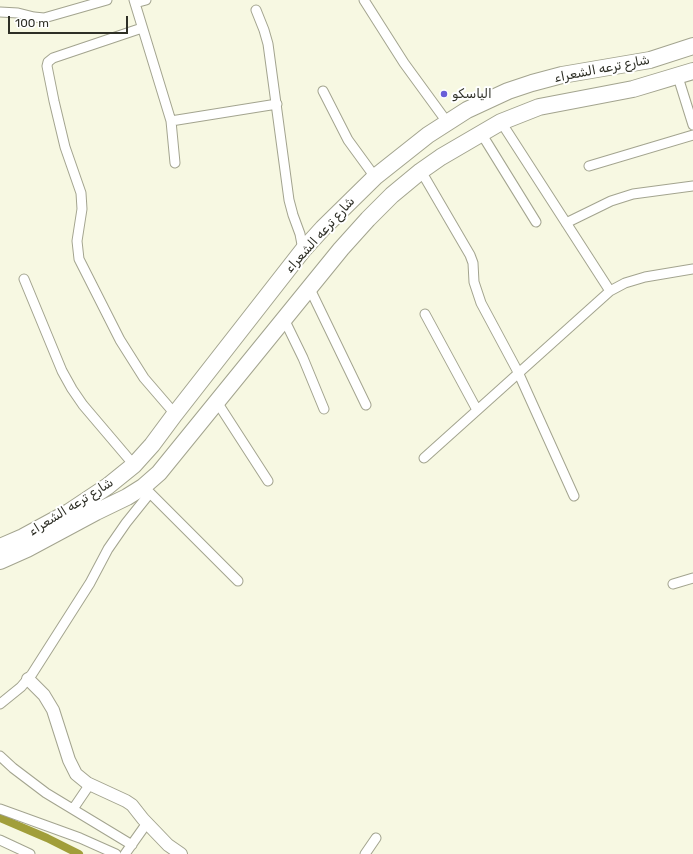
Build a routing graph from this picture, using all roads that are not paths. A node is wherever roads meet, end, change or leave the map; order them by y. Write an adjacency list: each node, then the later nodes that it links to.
1 (108, 0): 6 (street)
2 (146, 0): 4 (street)
3 (364, 0): 16 (street)
4 (134, 2): 7 (street)
5 (256, 10): 13 (street)
6 (0, 12)
7 (142, 28): 15 (street); 41 (street)
8 (693, 46): 11 (highway, شارع ترعه الشعراء)
9 (693, 71): 10 (highway, شارع ترعه الشعراء)
10 (678, 77): 14 (highway, شارع ترعه الشعراء); 18 (street)
11 (532, 83): 14 (highway); 16 (highway, شارع ترعه الشعراء)
12 (323, 91): 24 (street)
13 (277, 104): 15 (street); 29 (street)
14 (539, 107): 17 (highway, شارع ترعه الشعراء)
15 (171, 122): 21 (street)
16 (447, 122): 24 (highway, شارع ترعه الشعراء)
17 (501, 122): 19 (highway, شارع ترعه الشعراء); 28 (street)
18 (693, 125)
19 (481, 132): 23 (highway, شارع ترعه الشعراء); 27 (street)
20 (693, 135): 22 (street)
21 (175, 163)
22 (589, 166)
23 (422, 171): 26 (highway, شارع ترعه الشعراء); 36 (street)
24 (375, 177): 26 (highway); 29 (highway, شارع ترعه الشعراء)
25 (693, 186): 28 (street)
26 (392, 196): 32 (highway, شارع ترعه الشعراء)
27 (536, 222)
28 (566, 223): 33 (street)
29 (303, 250): 41 (highway, شارع ترعه الشعراء)
30 (693, 269): 33 (street)
31 (24, 279): 43 (street)
32 (309, 287): 35 (highway, شارع ترعه الشعراء); 38 (street)
33 (610, 291): 36 (street)
34 (425, 314): 40 (street)
35 (284, 319): 37 (highway, شارع ترعه الشعراء); 39 (street)
36 (518, 372): 40 (street); 48 (street)
37 (217, 402): 44 (highway, شارع ترعه الشعراء); 46 (street)
38 (366, 405)
39 (324, 409)
40 (477, 410): 42 (street)
41 (175, 414): 43 (highway, شارع ترعه الشعراء)
42 (424, 458)
43 (137, 462): 44 (highway); 45 (highway, شارع ترعه الشعراء)
44 (159, 473): 47 (highway, شارع ترعه الشعراء)
45 (116, 479): 49 (highway); 50 (highway, شارع ترعه الشعراء)
46 (268, 481)
47 (147, 490): 49 (highway, شارع ترعه الشعراء); 53 (street); 55 (street)
48 (574, 496)
49 (127, 497): 51 (highway, شارع ترعه الشعراء)
50 (0, 547)
51 (0, 561)
52 (693, 578): 54 (street)
53 (238, 581)
54 (673, 584)
55 (28, 679): 56 (street); 58 (street)
56 (0, 704)
57 (0, 756): 60 (street)
58 (90, 784): 60 (street); 61 (street)
59 (0, 809): 66 (street)
60 (73, 809): 64 (street)
61 (147, 823): 64 (street); 68 (street)
62 (376, 838): 69 (street)
63 (0, 840): 65 (street)
64 (132, 845): 67 (street)
65 (30, 854)
66 (116, 854)
67 (125, 854)
68 (181, 854)
69 (365, 854)

